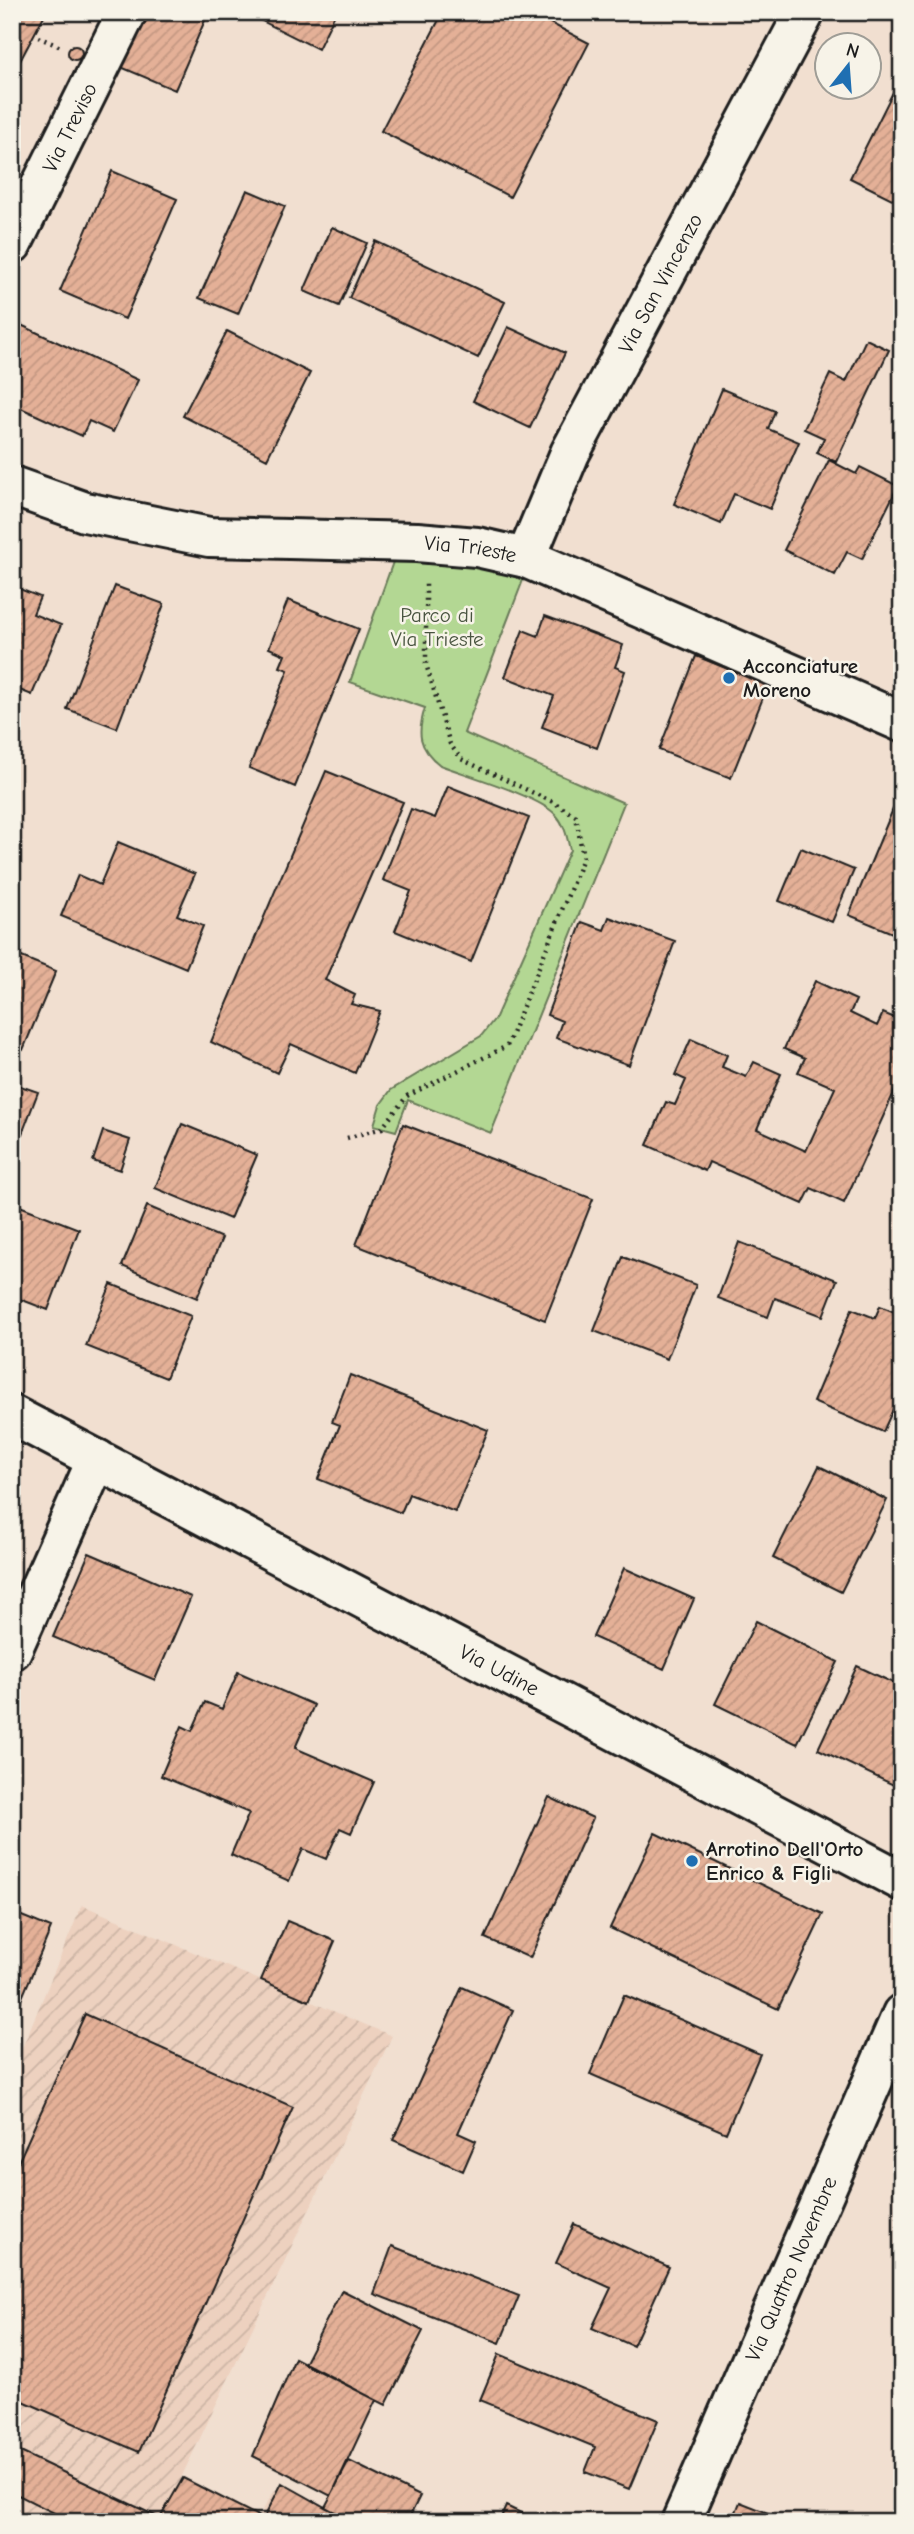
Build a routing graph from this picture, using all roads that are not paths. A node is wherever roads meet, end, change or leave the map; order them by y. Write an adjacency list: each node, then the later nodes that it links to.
1 (127, 12): 3 (street, Via Treviso)
2 (805, 12): 5 (street, Via San Vincenzo)
3 (12, 244)
4 (12, 486): 5 (street, Via Trieste)
5 (526, 558): 6 (street, Via Trieste)
6 (902, 722)
7 (12, 1415): 8 (street, Via Udine)
8 (97, 1460): 9 (street); 10 (street, Via Udine)
9 (12, 1650)
10 (902, 1881)
11 (902, 2014): 12 (street, Via Quattro Novembre)
12 (681, 2522)

